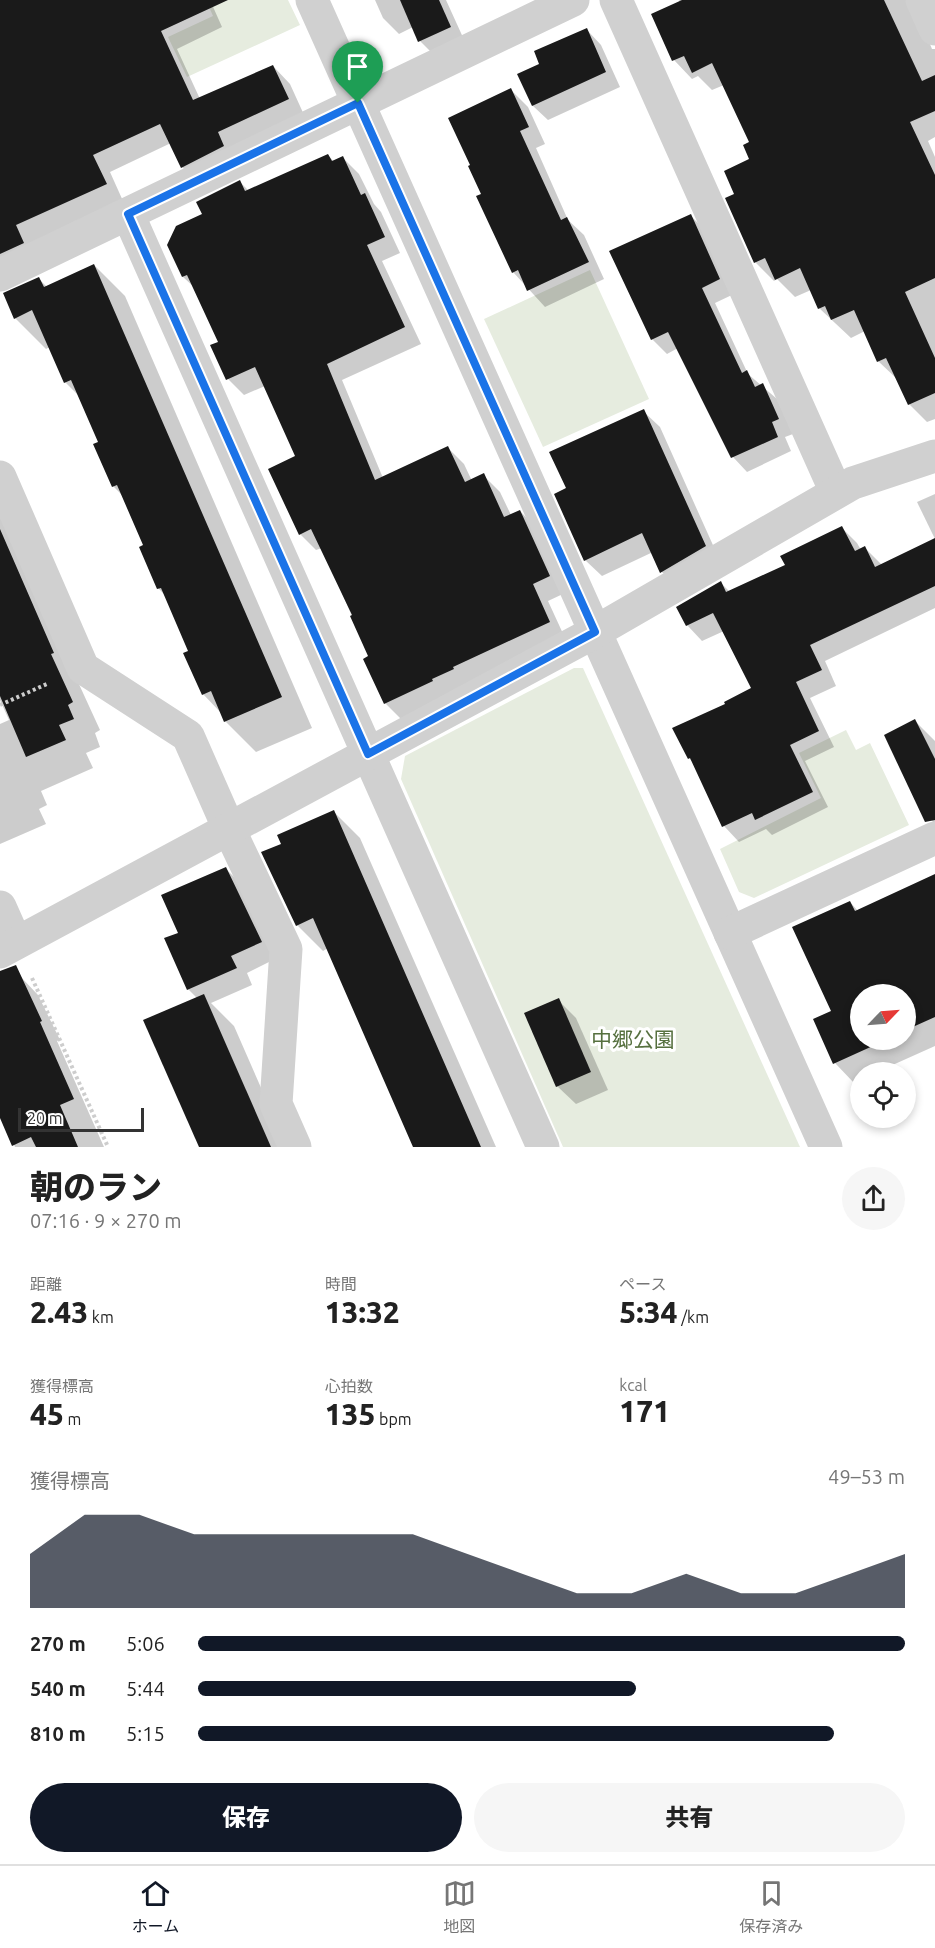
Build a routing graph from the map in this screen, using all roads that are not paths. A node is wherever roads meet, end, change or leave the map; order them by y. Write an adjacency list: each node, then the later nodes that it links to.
1 (312, 0): 6 (street)
2 (573, 0): 6 (street)
3 (616, 0): 11 (street)
4 (922, 0): 5 (street)
5 (935, 29)
6 (358, 103): 7 (street); 12 (street)
7 (128, 214): 8 (street); 13 (street)
8 (0, 275)
9 (935, 456): 11 (street)
10 (0, 477): 14 (street)
11 (836, 492): 12 (street)
12 (595, 632): 13 (street); 17 (street)
13 (368, 754): 14 (street); 20 (street)
14 (229, 829): 18 (street); 19 (street)
15 (935, 838): 17 (street)
16 (0, 907): 18 (street)
17 (730, 933): 21 (street)
18 (8, 948)
19 (295, 1147)
20 (543, 1147)
21 (826, 1147)

